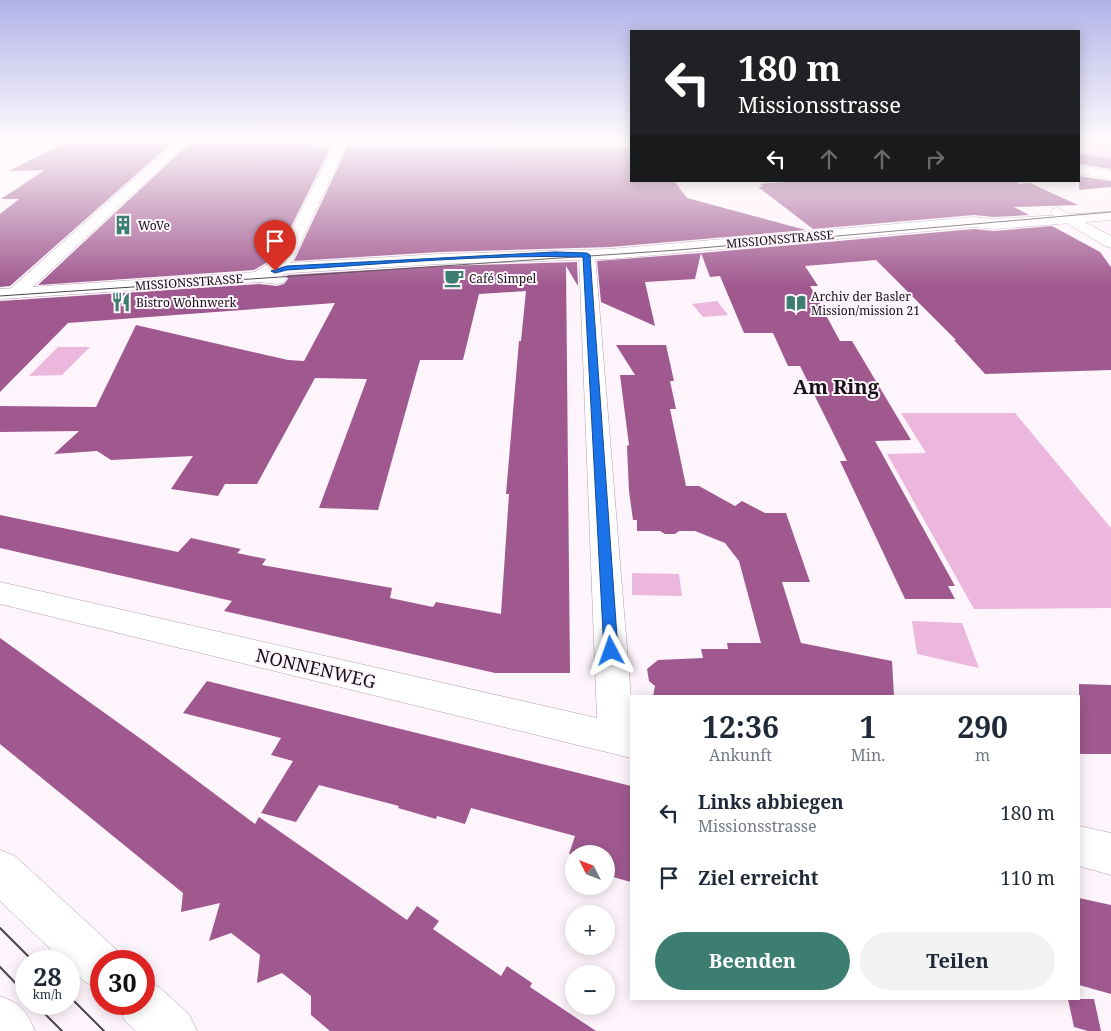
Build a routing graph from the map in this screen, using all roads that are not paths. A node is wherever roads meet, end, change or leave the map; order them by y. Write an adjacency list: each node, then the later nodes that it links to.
1 (131, 189): 9 (street)
2 (319, 189): 8 (street)
3 (1111, 208): 4 (street, MISSIONSSTRASSE)
4 (1064, 216): 5 (street, MISSIONSSTRASSE); 6 (street); 7 (street, MISSIONSSTRASSE)
5 (1111, 216)
6 (1111, 243)
7 (587, 255): 8 (street, MISSIONSSTRASSE); 11 (street)
8 (258, 277): 9 (street, MISSIONSSTRASSE)
9 (8, 294)
10 (0, 594): 11 (street, NONNENWEG)
11 (624, 740)
12 (1080, 846): 13 (street)
13 (1111, 854)
14 (0, 871): 15 (street)
15 (90, 956)
16 (154, 1015): 19 (street)
17 (0, 1020): 18 (street)
18 (10, 1031)
19 (172, 1031)

